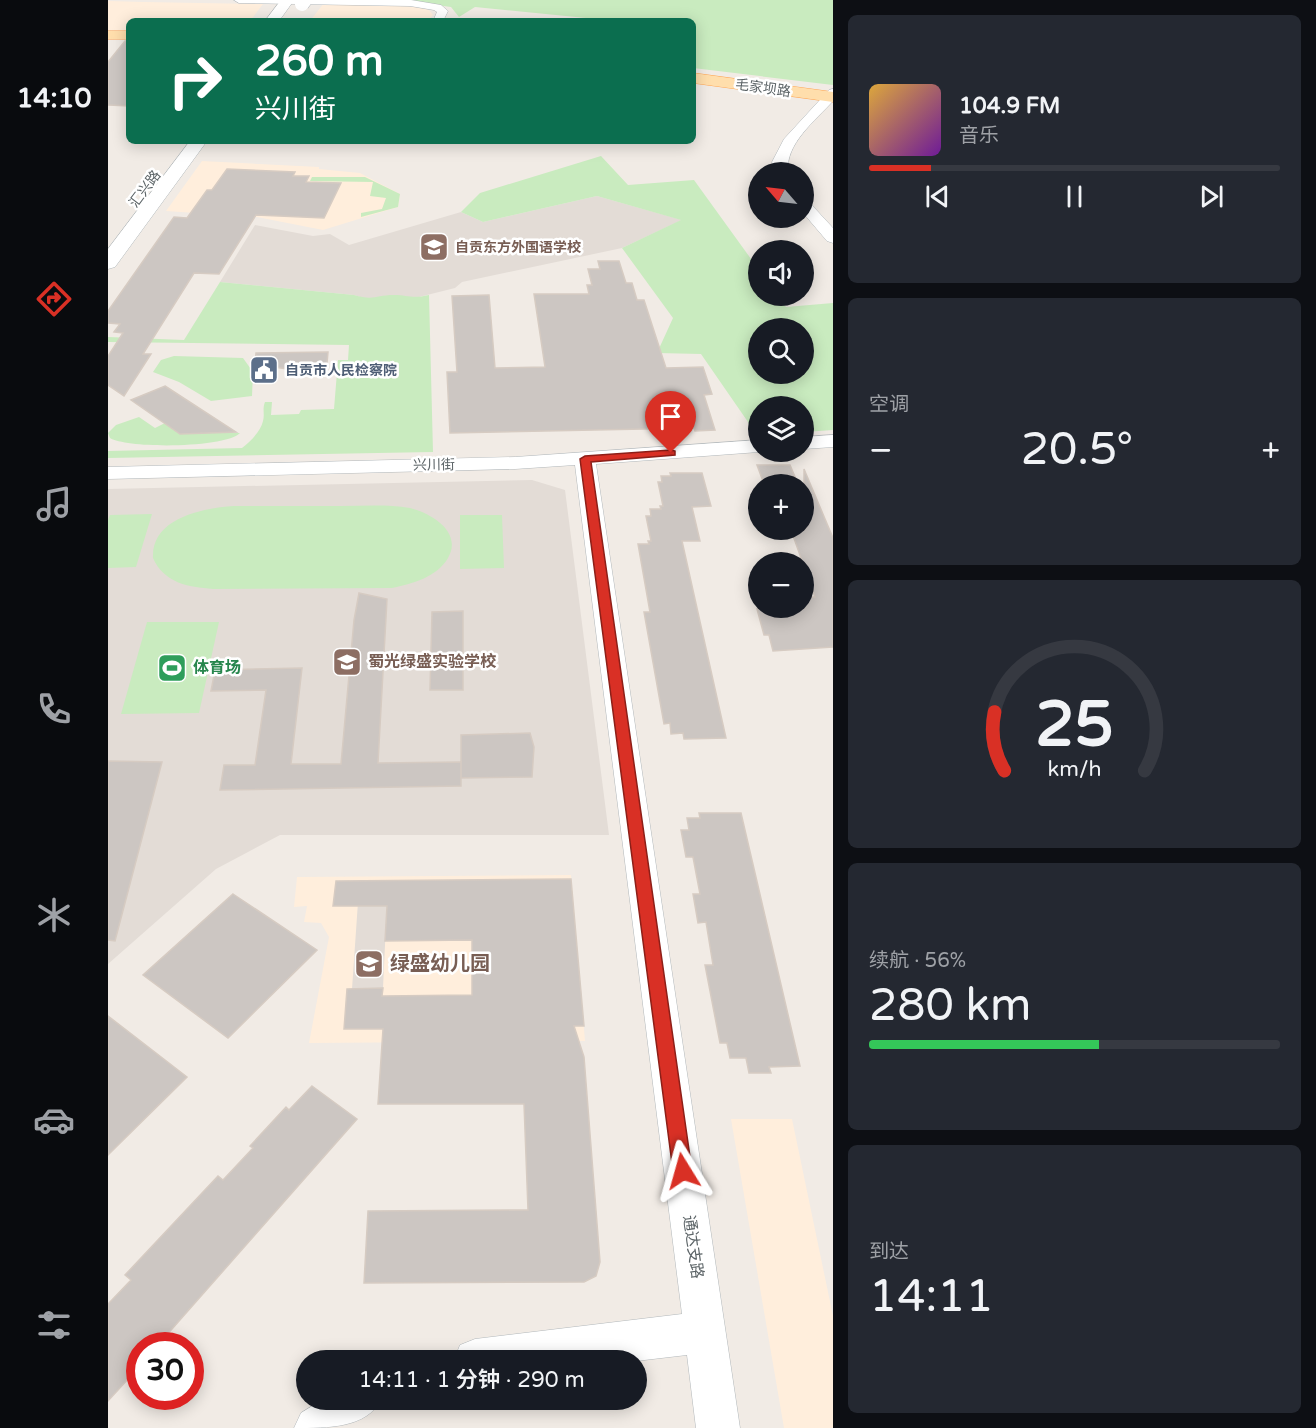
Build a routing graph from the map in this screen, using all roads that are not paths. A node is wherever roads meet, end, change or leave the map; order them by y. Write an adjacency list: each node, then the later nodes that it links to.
1 (239, 0): 6 (street)
2 (287, 2): 4 (main road)
3 (304, 2): 5 (main road)
4 (274, 18)
5 (291, 18)
6 (440, 18)
7 (108, 37): 8 (main road)
8 (126, 37)
9 (696, 73): 11 (main road, 毛家坝路)
10 (696, 78): 11 (main road, 毛家坝路)
11 (832, 95): 14 (street)
12 (179, 144): 16 (main road, 汇兴路)
13 (197, 144): 18 (main road)
14 (779, 162)
15 (814, 216): 17 (street)
16 (108, 237)
17 (833, 238)
18 (108, 263)
19 (833, 441): 20 (street)
20 (814, 442)
21 (748, 447): 22 (street, 兴川街)
22 (585, 459): 23 (street, 兴川街); 24 (street, 通达支路)
23 (108, 473)
24 (705, 1332): 25 (street); 28 (street, 通达支路)
25 (557, 1350)
26 (344, 1410): 27 (street)
27 (315, 1428)
28 (718, 1428)

